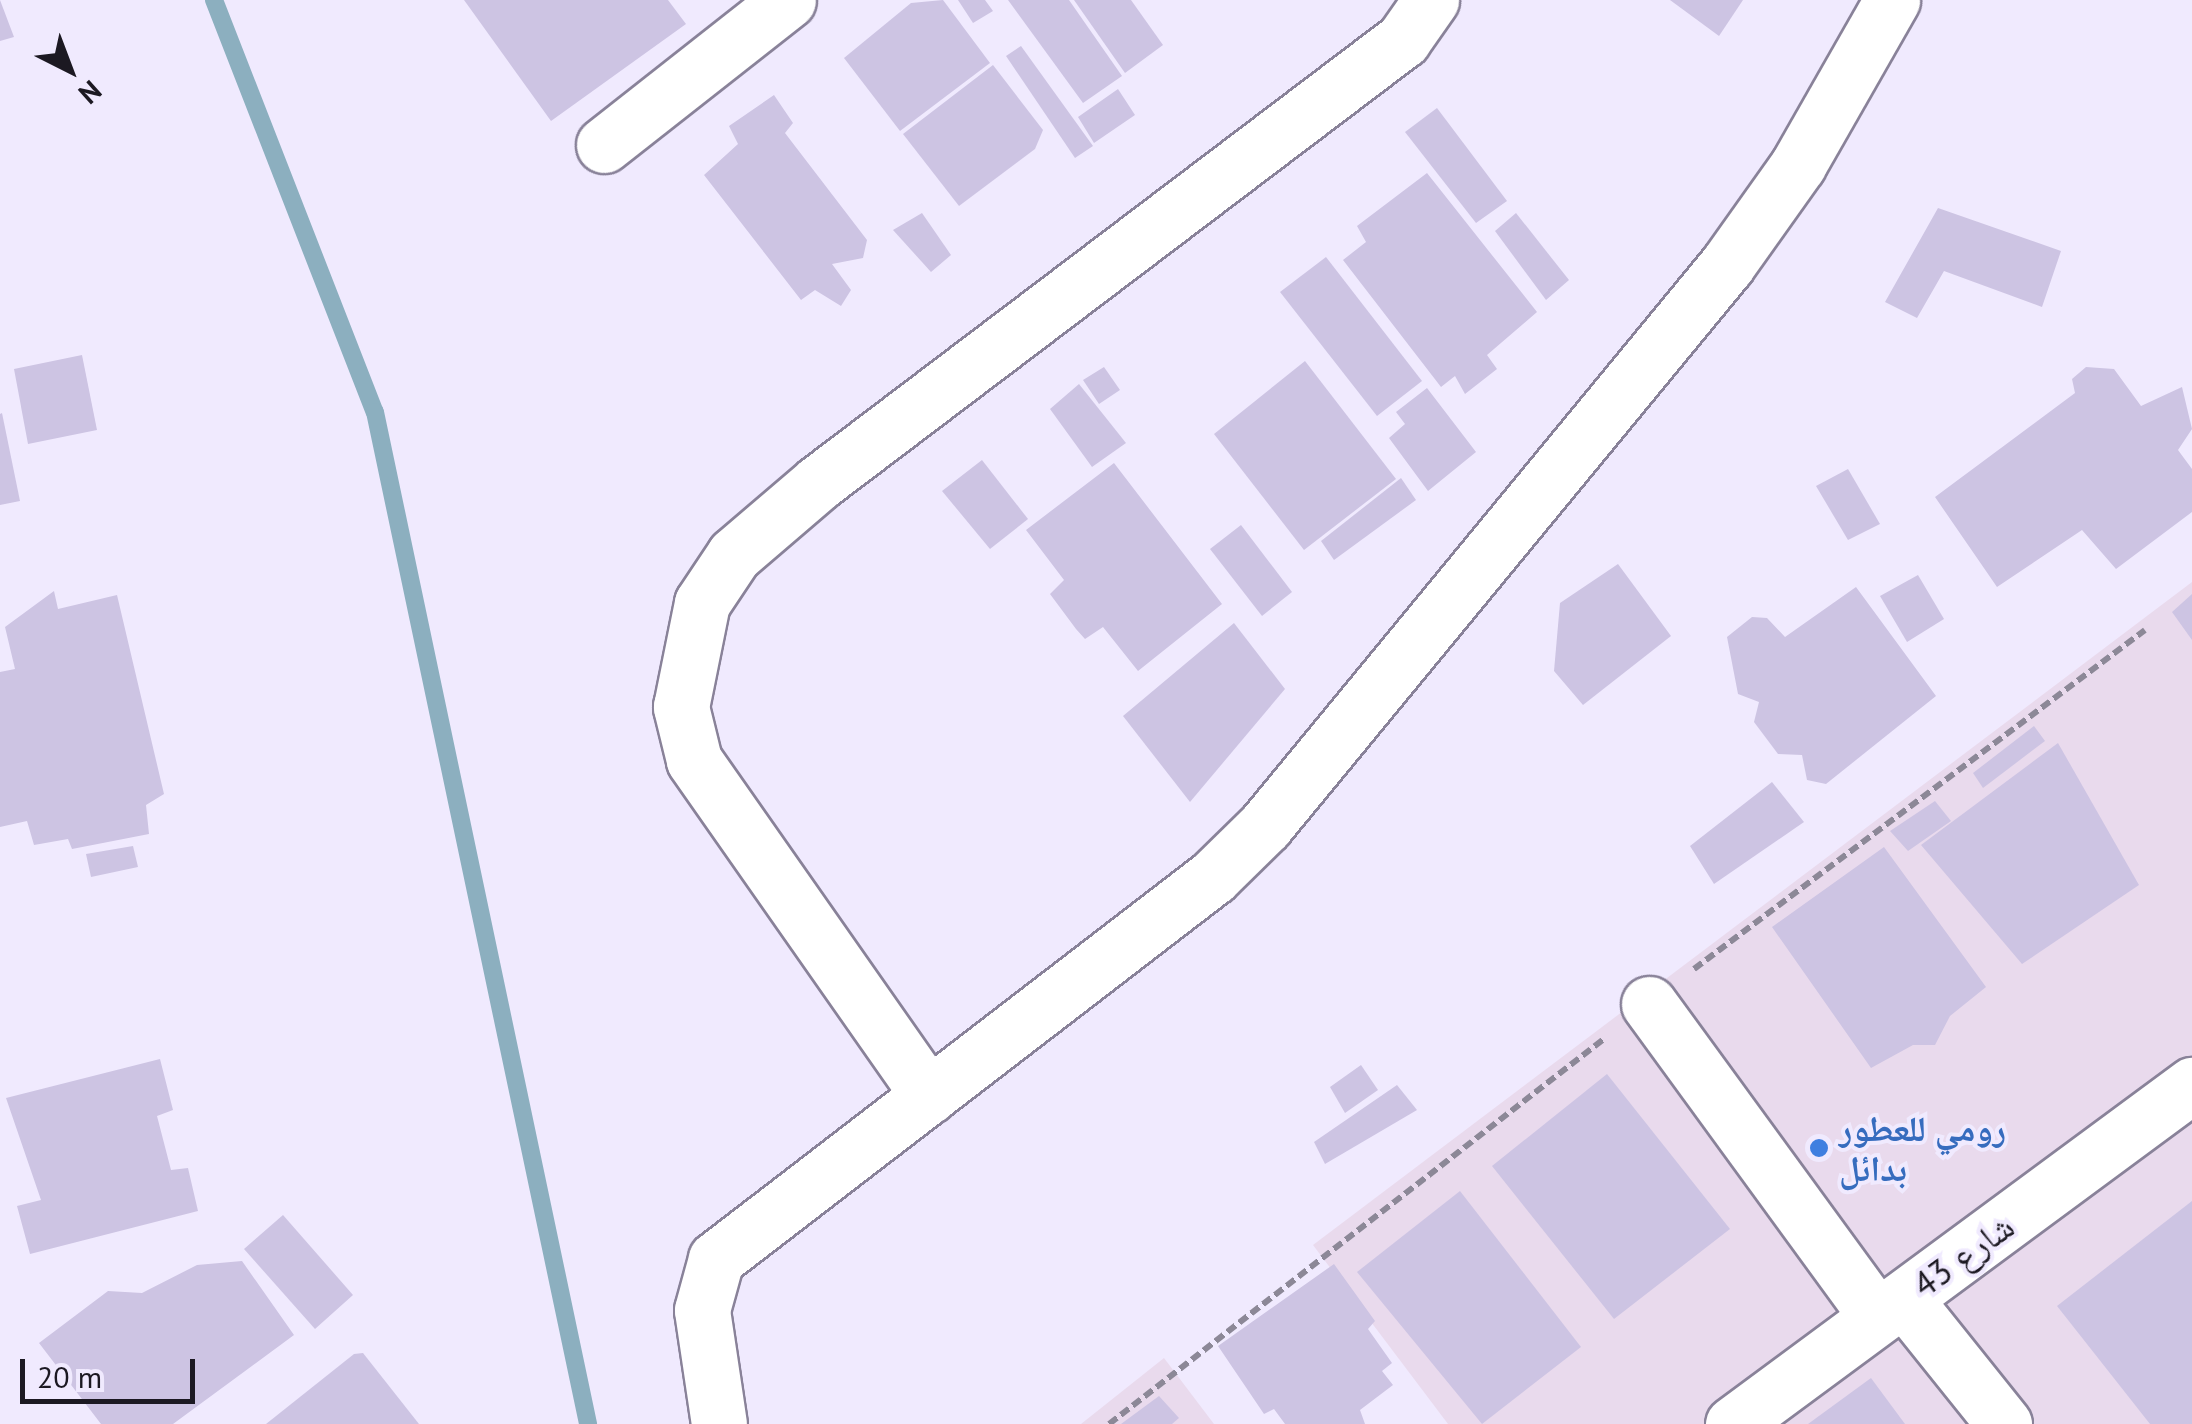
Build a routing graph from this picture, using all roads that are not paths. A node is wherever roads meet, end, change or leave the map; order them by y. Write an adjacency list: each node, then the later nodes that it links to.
1 (788, 0): 4 (street)
2 (1431, 0): 7 (street)
3 (1892, 0): 7 (street)
4 (604, 145)
5 (1649, 1004): 8 (street)
6 (2192, 1085): 8 (street, شارع 43)
7 (930, 1096): 9 (street)
8 (1890, 1308): 10 (street, شارع 43); 11 (street)
9 (719, 1424)
10 (1733, 1424)
11 (2004, 1424)

